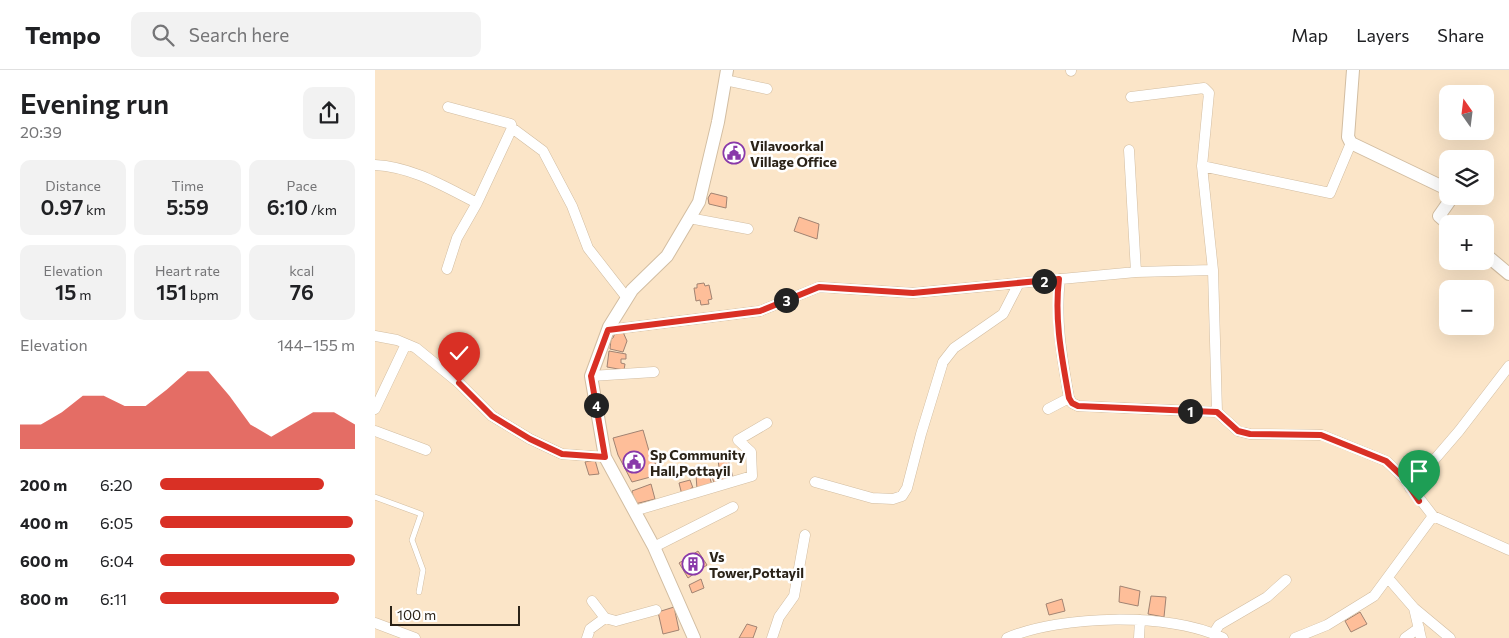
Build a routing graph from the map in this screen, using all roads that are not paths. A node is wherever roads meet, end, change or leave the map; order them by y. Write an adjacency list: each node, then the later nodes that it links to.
1 (1353, 70): 7 (street)
2 (726, 75): 3 (street); 13 (street)
3 (767, 89)
4 (1131, 96): 10 (street)
5 (448, 107): 6 (street)
6 (512, 128): 12 (street); 22 (street)
7 (1351, 143): 10 (street); 11 (street)
8 (1129, 150): 18 (street)
9 (375, 165): 12 (street)
10 (1202, 166): 17 (street)
11 (1439, 185)
12 (477, 203): 16 (street)
13 (689, 218): 14 (street); 22 (street)
14 (748, 229)
15 (1494, 262): 19 (street)
16 (447, 269)
17 (1213, 270): 18 (street); 32 (street)
18 (1136, 272): 20 (street)
19 (1509, 274)
20 (1059, 279): 21 (street); 29 (street)
21 (1019, 283): 23 (street); 37 (street)
22 (627, 298): 23 (street)
23 (608, 330): 28 (street)
24 (375, 336): 25 (street)
25 (406, 344): 30 (street); 36 (street)
26 (1509, 366): 38 (street)
27 (654, 372): 28 (street)
28 (591, 376): 36 (street)
29 (1069, 398): 31 (street); 32 (street)
30 (375, 409)
31 (1048, 409)
32 (1217, 412): 38 (street)
33 (767, 423): 41 (street)
34 (375, 431): 35 (street)
35 (426, 450)
36 (605, 457): 41 (street)
37 (815, 482)
38 (1410, 488): 42 (street)
39 (375, 497): 48 (lane)
40 (733, 507): 44 (street)
41 (634, 511): 44 (street)
42 (1433, 516): 45 (street); 46 (street)
43 (805, 535): 60 (street)
44 (653, 547): 59 (street)
45 (1509, 550)
46 (1388, 578): 50 (street); 64 (street)
47 (1286, 580): 55 (street)
48 (419, 592)
49 (592, 601): 52 (street)
50 (1414, 608): 56 (street); 66 (street)
51 (656, 610): 52 (street)
52 (605, 618): 58 (street)
53 (1140, 620): 55 (street); 61 (street); 62 (street)
54 (375, 623): 57 (street)
55 (1213, 633): 63 (street)
56 (1420, 633): 65 (street)
57 (415, 638)
58 (587, 638)
59 (694, 638)
60 (772, 638)
61 (1007, 638)
62 (1139, 638)
63 (1223, 638)
64 (1295, 638)
65 (1405, 638)
66 (1450, 638)

